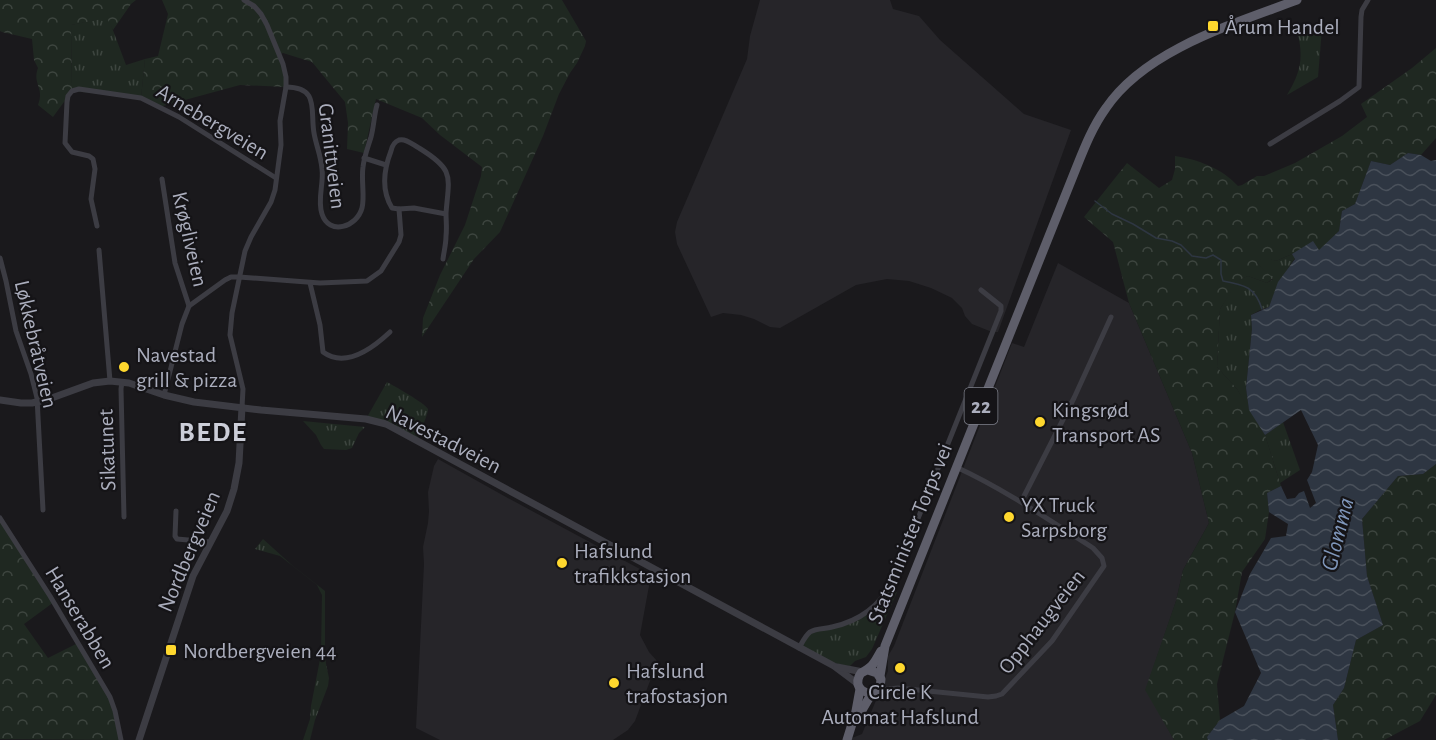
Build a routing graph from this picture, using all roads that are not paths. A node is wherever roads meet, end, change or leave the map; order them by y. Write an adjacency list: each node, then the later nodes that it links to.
1 (244, 0): 4 (street, Nordbergveien)
2 (1297, 0): 29 (highway, Statsminister Torps vei / 22)
3 (1368, 0): 6 (street)
4 (286, 87): 7 (street, Granittveien); 9 (street, Nordbergveien)
5 (377, 105): 7 (street, Granittveien)
6 (1270, 144)
7 (364, 158): 8 (street, Granittveien)
8 (386, 165): 11 (street); 12 (street)
9 (276, 178): 13 (street, Arnebergveien); 17 (street, Nordbergveien)
10 (162, 179): 20 (street, Krøgliveien)
11 (399, 209): 12 (street); 18 (street)
12 (446, 214): 16 (street)
13 (97, 226)
14 (99, 250): 23 (street)
15 (0, 258): 27 (street, Løkkebråtveien)
16 (443, 259)
17 (239, 277): 18 (street); 20 (street, Krøgliveien); 28 (street, Nordbergveien)
18 (310, 283): 22 (street)
19 (981, 290): 37 (street)
20 (189, 306): 25 (street, Krøgliveien)
21 (1111, 317): 30 (street)
22 (390, 332)
23 (110, 381): 24 (street, Navestadveien); 27 (street, Navestadveien)
24 (122, 382): 25 (street, Navestadveien); 33 (street, Sikatunet)
25 (165, 395): 28 (street, Navestadveien)
26 (0, 400): 27 (street, Navestadveien)
27 (37, 402): 31 (street, Løkkebråtveien)
28 (242, 407): 35 (street, Nordbergveien); 37 (street, Navestadveien)
29 (956, 467): 30 (street, Opphaugveien); 36 (highway, Statsminister Torps vei / 22)
30 (1021, 502): 42 (street, Opphaugveien)
31 (43, 510)
32 (176, 511): 35 (street)
33 (124, 517)
34 (0, 518): 45 (street, Hanserabben)
35 (210, 543): 46 (street, Nordbergveien)
36 (885, 646): 39 (highway, Statsminister Torps vei / 22); 40 (highway, Statsminister Torps vei / 22)
37 (799, 648): 38 (street, Navestadveien)
38 (834, 666): 39 (street, Navestadveien); 41 (street, Navestadveien)
39 (866, 671): 40 (highway); 41 (highway, 22)
40 (884, 680): 42 (street); 43 (highway, 22)
41 (859, 687): 43 (highway); 44 (highway, 22)
42 (898, 688): 43 (street)
43 (875, 692): 44 (highway, 22)
44 (851, 729): 47 (highway, 22)
45 (121, 740)
46 (139, 740)
47 (847, 740)

